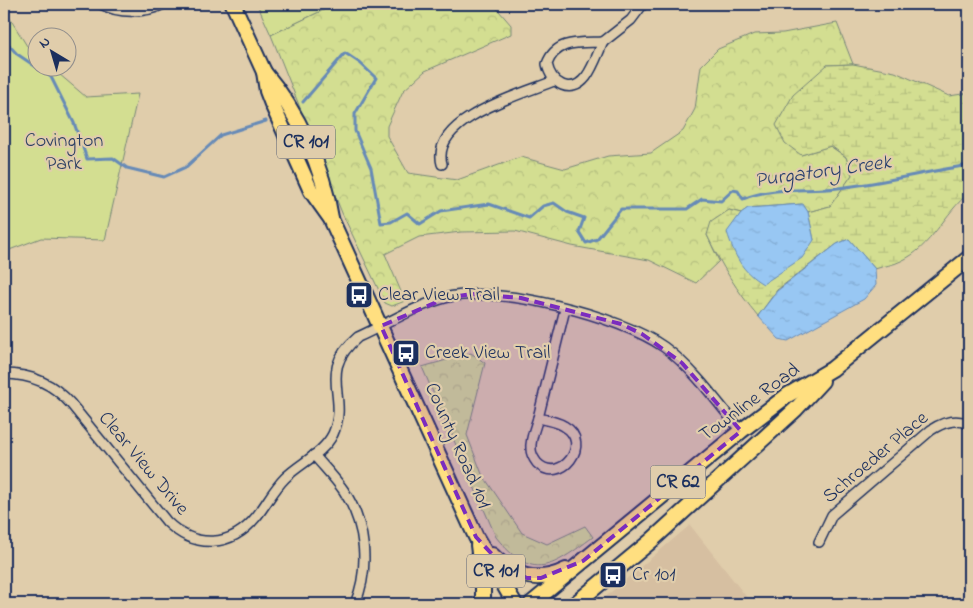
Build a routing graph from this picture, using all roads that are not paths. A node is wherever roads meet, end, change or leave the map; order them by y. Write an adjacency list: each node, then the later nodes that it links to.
1 (101, 4): 5 (street)
2 (164, 4): 5 (street)
3 (233, 4): 11 (main road, County Road 101 / CR 101)
4 (643, 4): 6 (street)
5 (127, 7)
6 (603, 42): 7 (street); 7 (street)
7 (554, 81): 8 (street)
8 (442, 164)
9 (969, 258): 12 (main road, Townline Road / CR 62)
10 (565, 309): 11 (street); 14 (street); 16 (street)
11 (381, 326): 17 (street, Clear View Drive); 18 (main road, County Road 101 / CR 101)
12 (832, 369): 16 (main road, Townline Road / CR 62); 21 (main road, Townline Road / CR 62)
13 (4, 374): 17 (street, Clear View Drive)
14 (538, 418): 14 (street)
15 (969, 424): 19 (street, Schroeder Place)
16 (740, 431): 20 (main road, Townline Road / CR 62)
17 (314, 455): 22 (street)
18 (476, 537): 20 (main road); 23 (main road, CR 101); 24 (main road, County Road 101 / CR 101)
19 (819, 542)
20 (583, 561): 25 (main road, Townline Road / CR 62)
21 (601, 583): 26 (main road, Townline Road / CR 62); 27 (main road)
22 (355, 604)
23 (482, 604)
24 (515, 604)
25 (531, 604)
26 (575, 604)
27 (584, 604)

